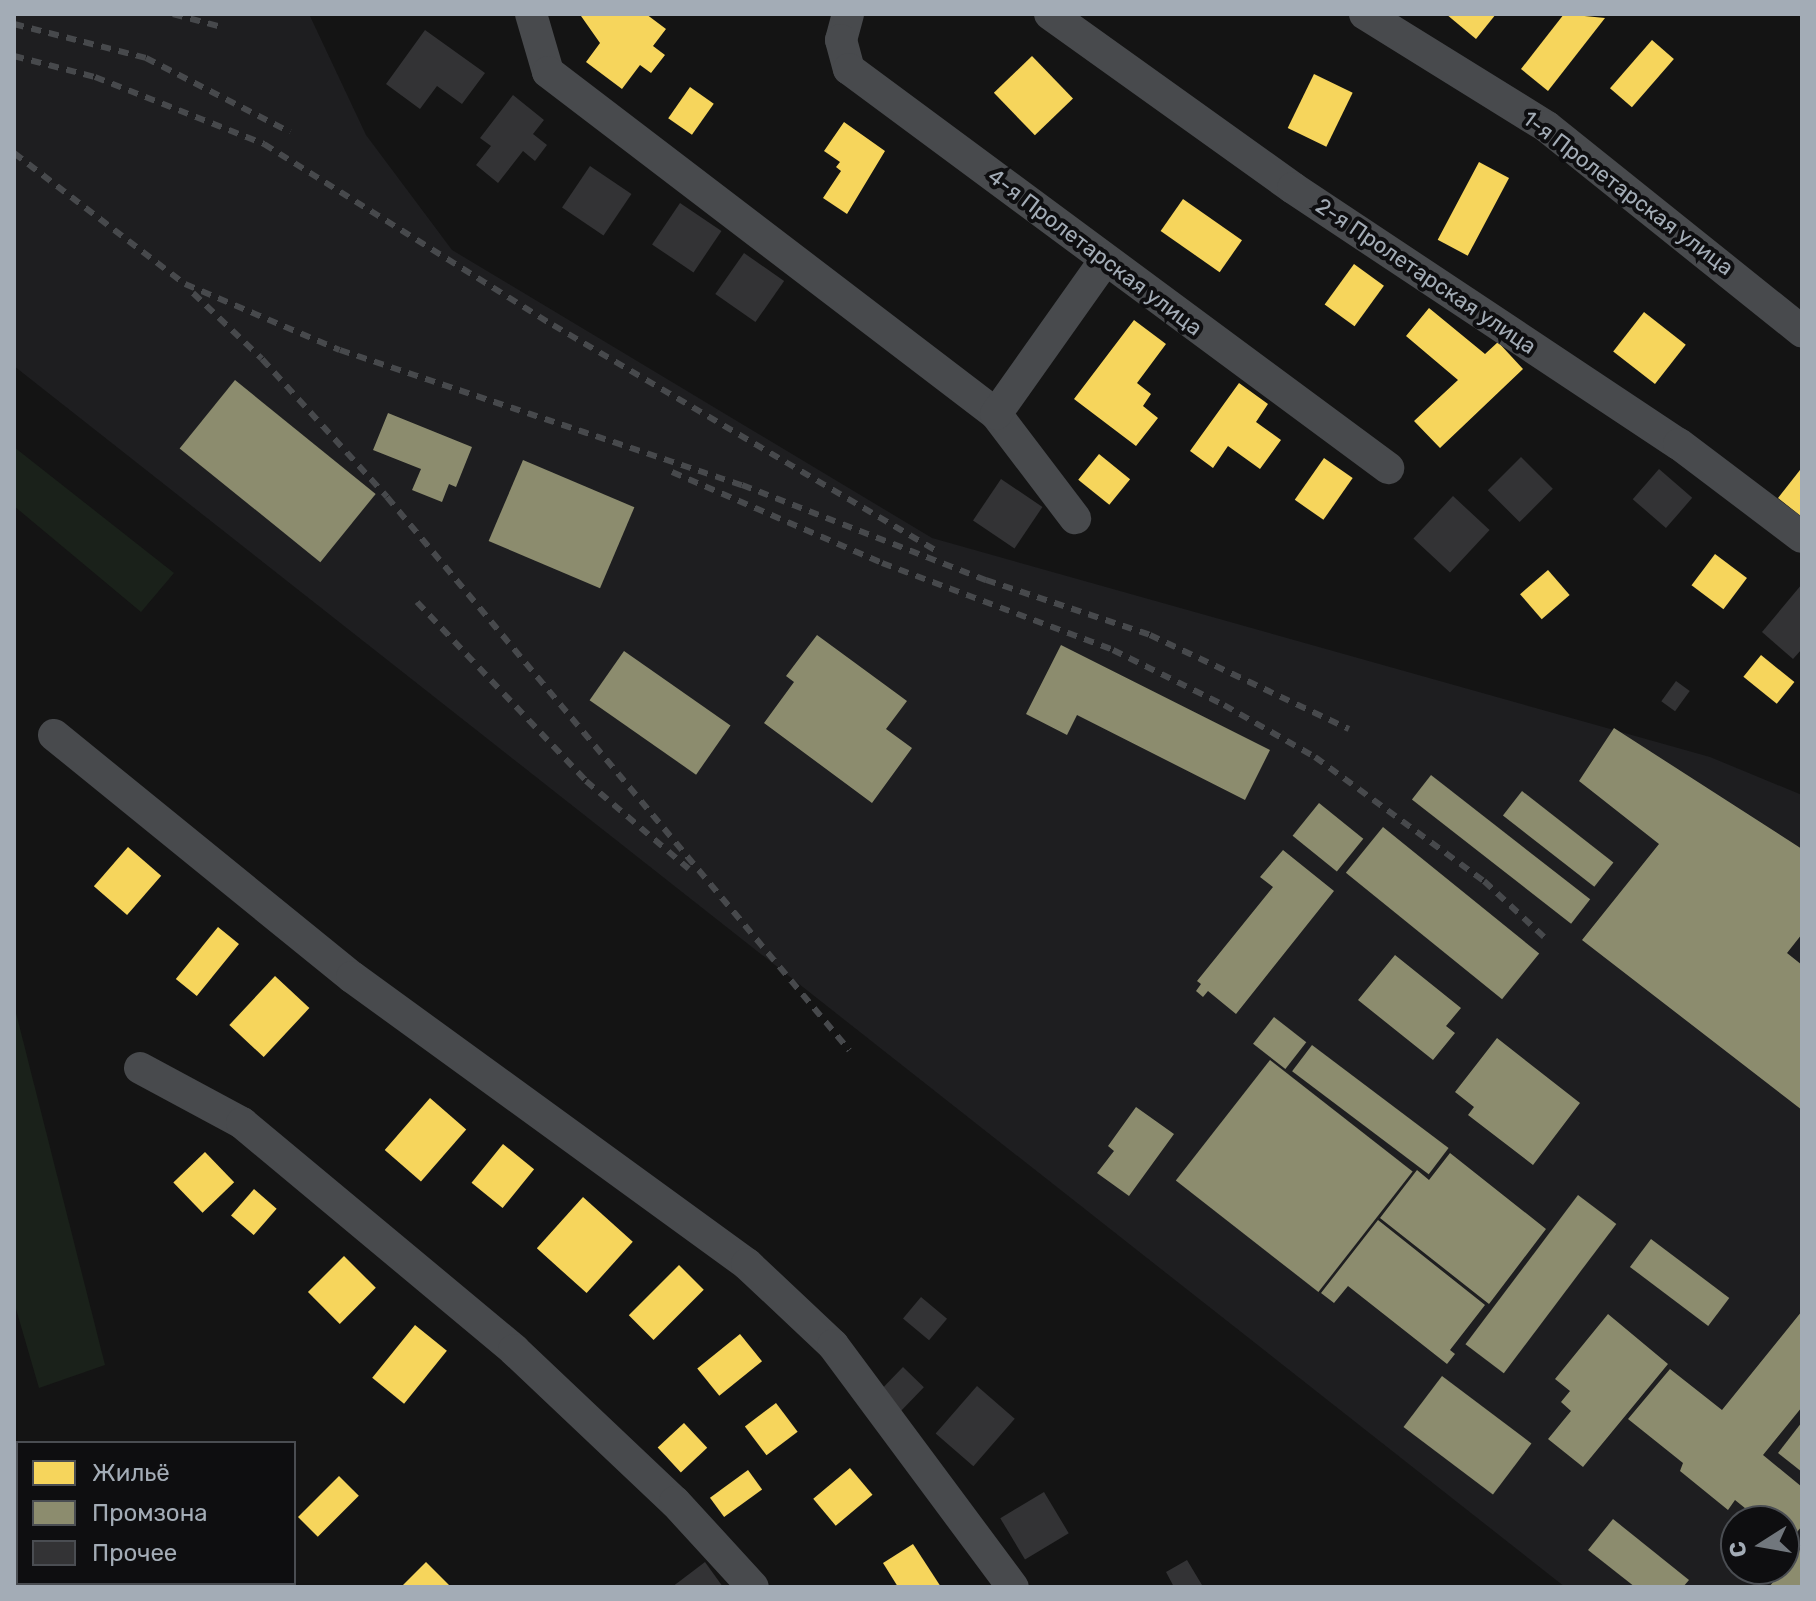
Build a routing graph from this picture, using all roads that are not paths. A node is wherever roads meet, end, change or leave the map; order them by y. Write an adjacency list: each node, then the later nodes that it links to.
1 (531, 14): 7 (street)
2 (848, 14): 5 (street, 4-я Пролетарская улица)
3 (1050, 14): 10 (street, 2-я Пролетарская улица)
4 (1365, 14): 6 (street, 1-я Пролетарская улица)
5 (1105, 260): 7 (street); 8 (street, 4-я Пролетарская улица)
6 (1802, 331)
7 (996, 414): 9 (street)
8 (1388, 468)
9 (1075, 518)
10 (1802, 537)
11 (54, 735): 14 (street)
12 (140, 1068): 13 (street)
13 (753, 1587)
14 (1013, 1587)

